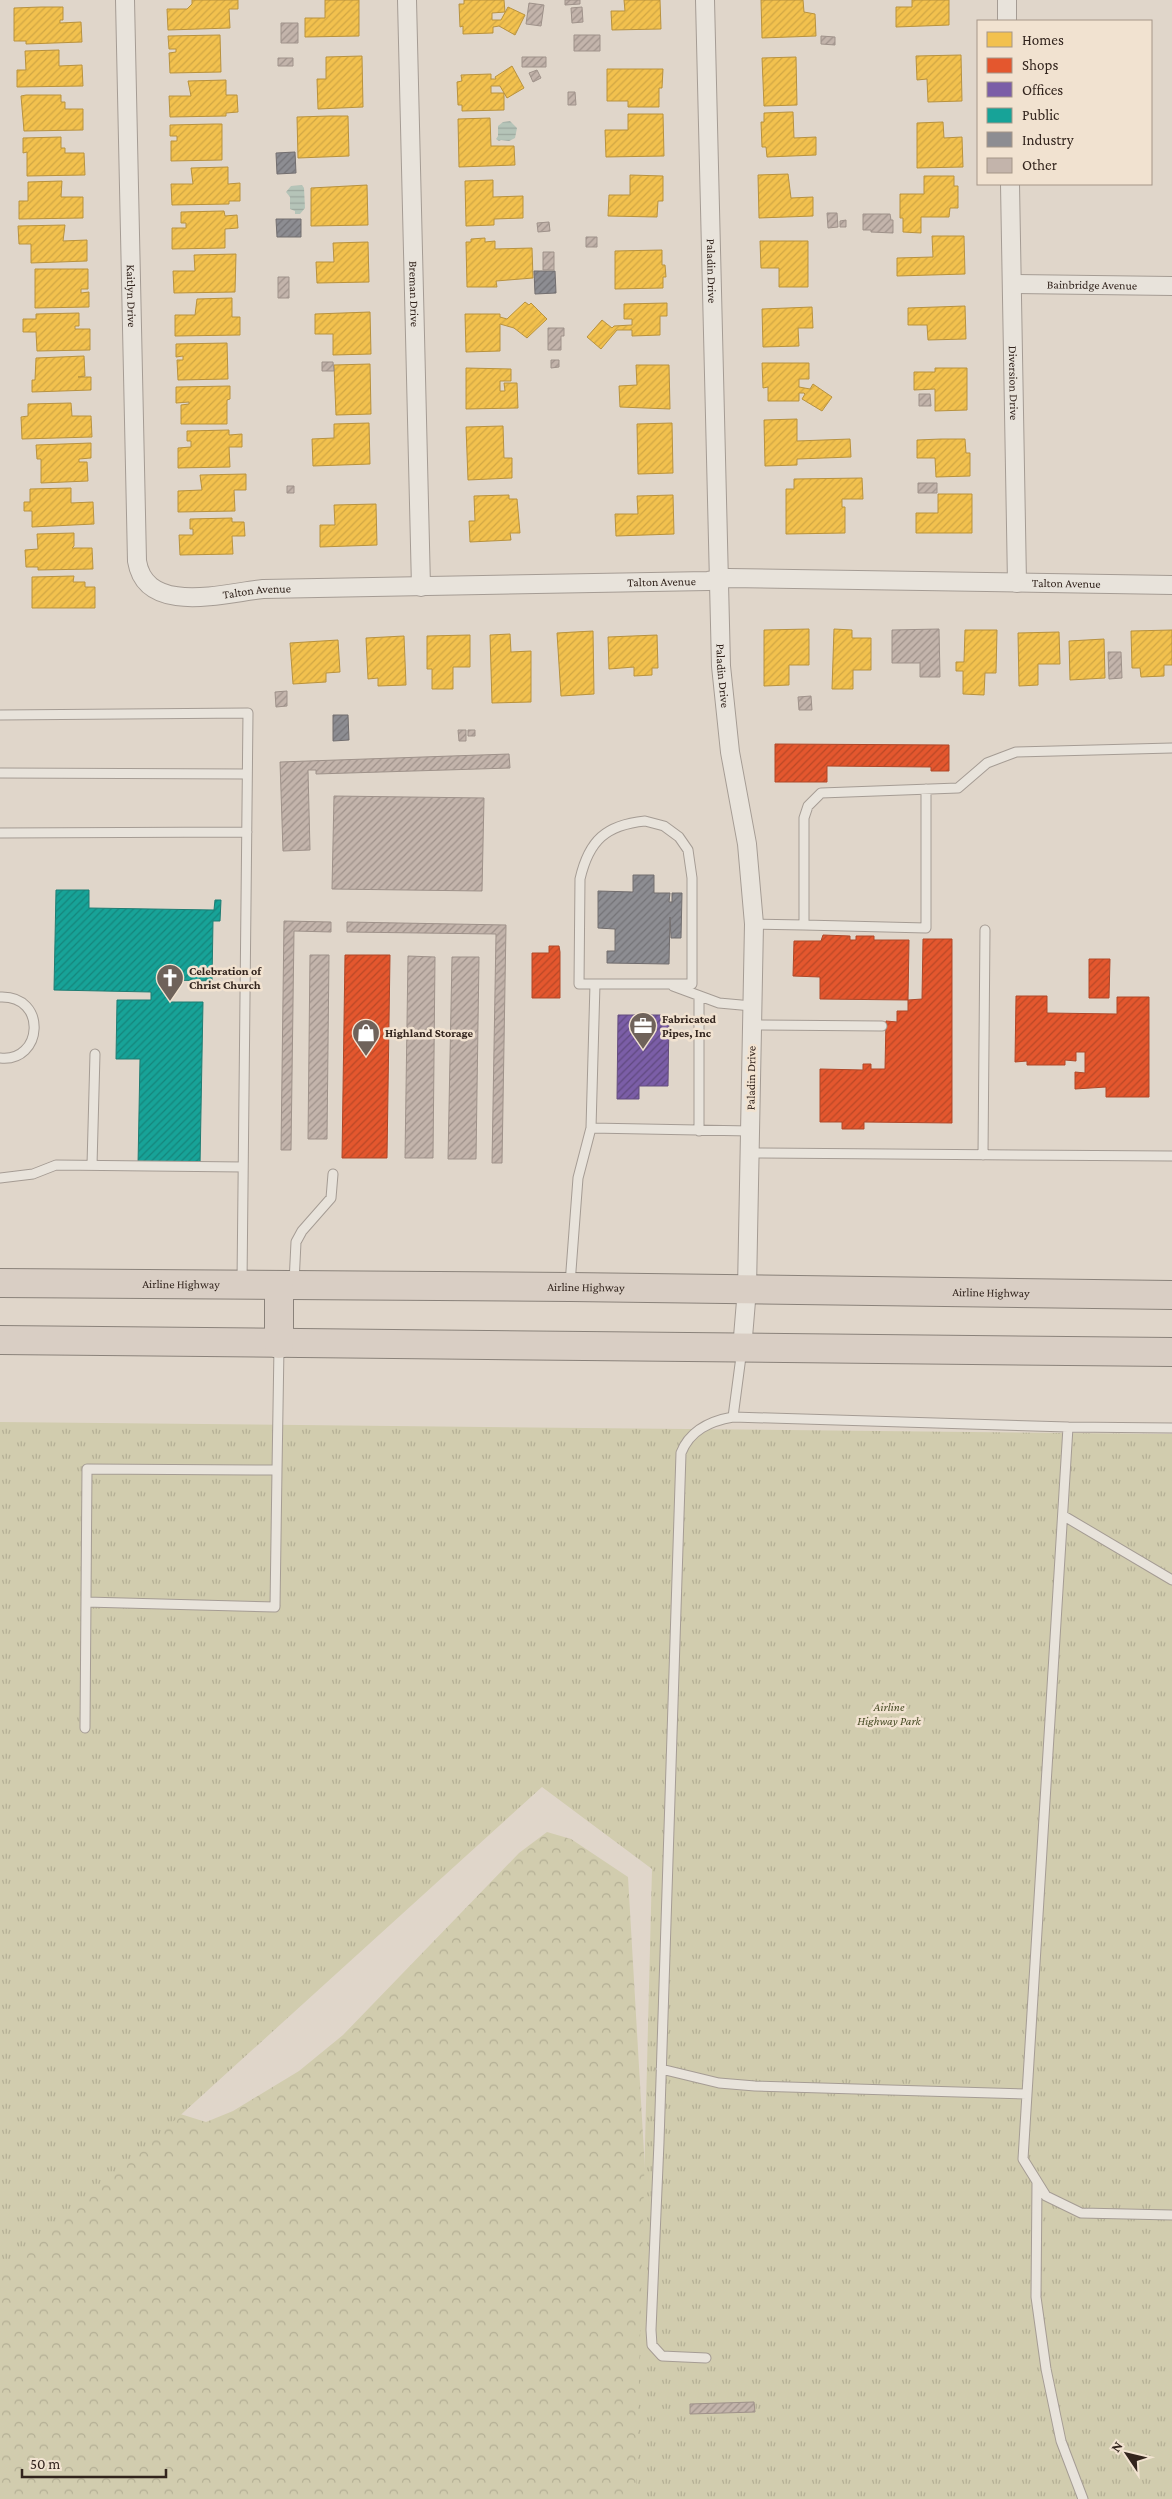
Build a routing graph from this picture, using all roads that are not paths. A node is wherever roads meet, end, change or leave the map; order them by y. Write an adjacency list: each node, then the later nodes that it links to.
1 (125, 0): 13 (street, Kaitlyn Drive)
2 (407, 0): 12 (street, Breman Drive)
3 (705, 0): 9 (street, Paladin Drive)
4 (1007, 0): 5 (street)
5 (1007, 20)
6 (1010, 185): 7 (street, Diversion Drive)
7 (1013, 284): 8 (street, Bainbridge Avenue); 10 (street, Diversion Drive)
8 (1172, 286)
9 (718, 579): 10 (street, Talton Avenue); 12 (street, Talton Avenue); 21 (street, Paladin Drive)
10 (1017, 583): 11 (street, Talton Avenue)
11 (1172, 585)
12 (421, 587): 13 (street, Talton Avenue)
13 (152, 589)
14 (0, 715): 17 (lane)
15 (1172, 748): 18 (lane)
16 (0, 772): 17 (lane)
17 (247, 774): 19 (lane)
18 (926, 789): 22 (lane); 22 (lane)
19 (246, 832): 20 (lane); 40 (lane)
20 (0, 833)
21 (754, 924): 22 (lane); 28 (street, Paladin Drive)
22 (804, 925)
23 (985, 930): 37 (lane)
24 (595, 984): 25 (lane); 25 (lane); 33 (lane)
25 (666, 984): 26 (lane)
26 (699, 996): 28 (lane); 34 (lane)
27 (0, 997): 32 (lane)
28 (752, 1006): 29 (street, Paladin Drive)
29 (752, 1025): 30 (lane); 35 (street, Paladin Drive)
30 (882, 1026)
31 (95, 1054): 39 (lane)
32 (0, 1058)
33 (591, 1128): 34 (lane); 46 (lane)
34 (699, 1131): 35 (lane)
35 (750, 1131): 36 (street, Paladin Drive)
36 (750, 1154): 37 (lane); 47 (street, Paladin Drive)
37 (983, 1155): 38 (lane)
38 (1172, 1156)
39 (92, 1165): 40 (lane); 42 (lane)
40 (243, 1167): 44 (lane)
41 (333, 1174): 45 (lane)
42 (0, 1178)
43 (0, 1282): 44 (highway, Airline Highway)
44 (242, 1286): 45 (highway, Airline Highway)
45 (286, 1286): 46 (highway, Airline Highway); 50 (highway)
46 (570, 1287): 47 (highway, Airline Highway)
47 (748, 1289): 48 (highway, Airline Highway); 51 (street, Paladin Drive)
48 (1172, 1295)
49 (0, 1340): 50 (highway)
50 (279, 1344): 51 (highway); 56 (lane)
51 (742, 1349): 52 (highway); 53 (lane)
52 (1172, 1352)
53 (733, 1416): 54 (lane); 61 (lane)
54 (1068, 1426): 55 (lane); 57 (lane)
55 (1172, 1428)
56 (278, 1470): 59 (lane); 59 (lane)
57 (1064, 1516): 58 (lane); 62 (lane)
58 (1172, 1580)
59 (86, 1602): 60 (lane)
60 (84, 1728)
61 (661, 2069): 62 (lane); 65 (lane)
62 (1027, 2094): 63 (lane)
63 (1037, 2181): 64 (lane); 66 (lane)
64 (1172, 2215)
65 (706, 2358)
66 (1083, 2499)

